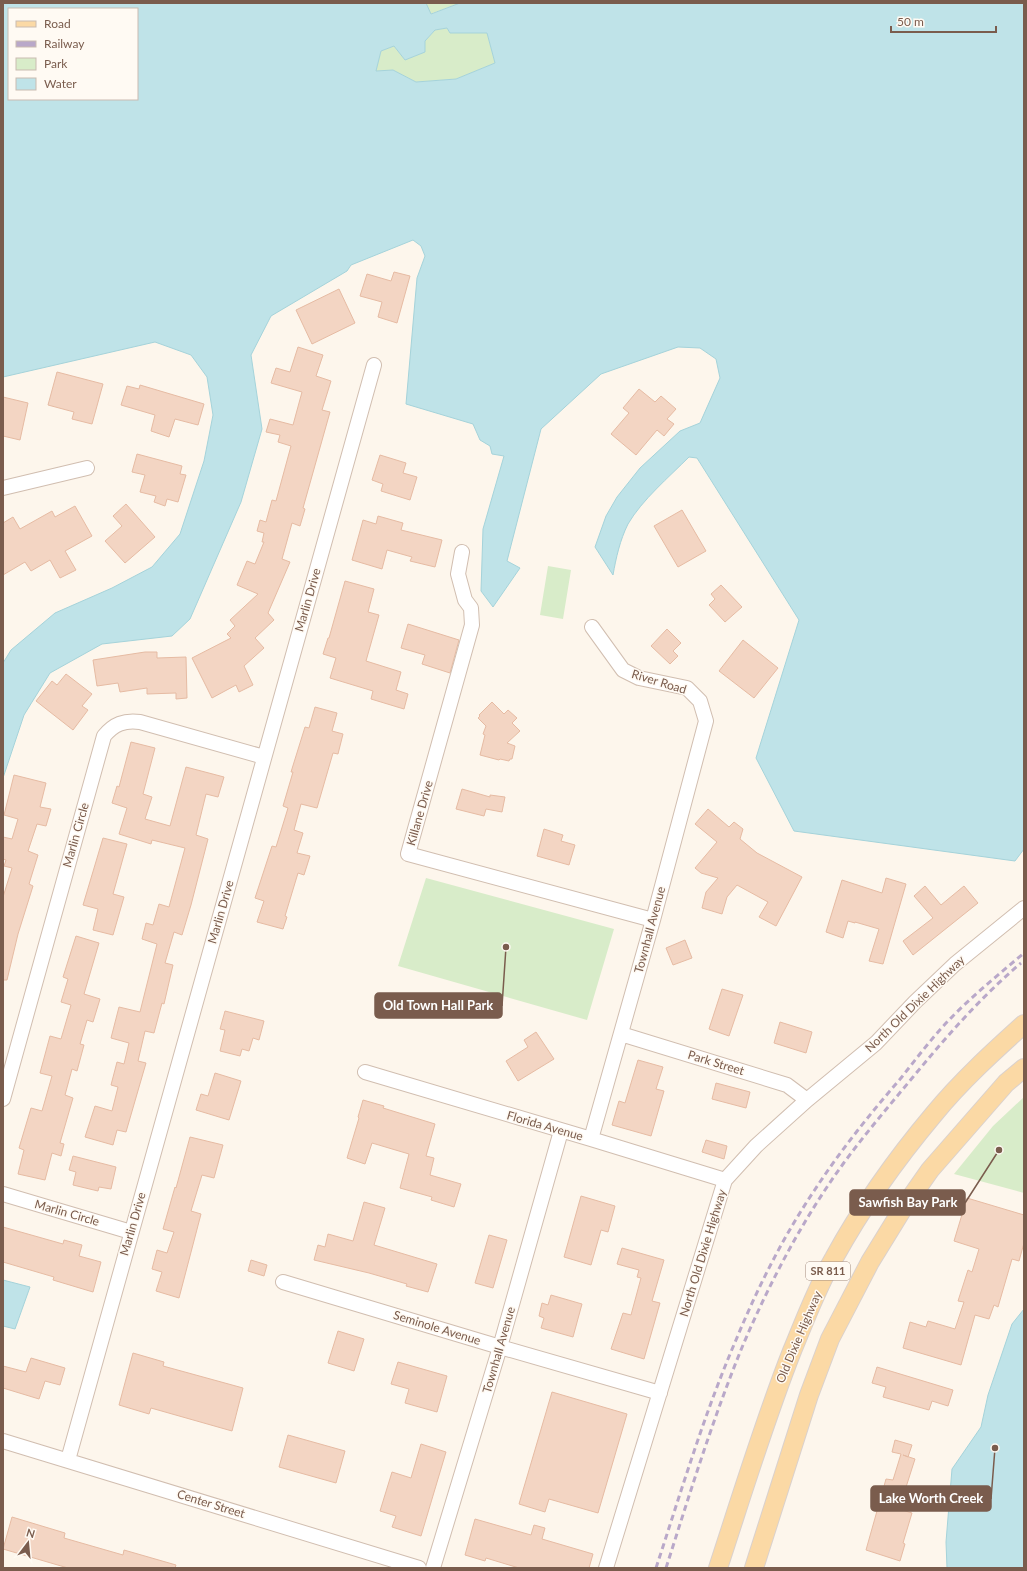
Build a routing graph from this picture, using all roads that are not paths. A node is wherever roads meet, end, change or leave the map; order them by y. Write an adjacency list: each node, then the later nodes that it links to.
1 (374, 365): 7 (street, Marlin Drive)
2 (87, 468): 3 (street)
3 (3, 488)
4 (462, 552): 9 (street, Killane Drive)
5 (592, 627): 6 (street, River Road)
6 (706, 721): 9 (street, Townhall Avenue)
7 (264, 757): 14 (street, Marlin Circle); 20 (street, Marlin Drive)
8 (1024, 908): 15 (street, North Old Dixie Highway)
9 (653, 920): 11 (street, Townhall Avenue)
10 (1024, 1024): 29 (main road, Old Dixie Highway / SR 811)
11 (621, 1034): 15 (street, Park Street); 17 (street, Townhall Avenue)
12 (1024, 1068): 30 (main road, SR 811)
13 (365, 1072): 16 (street, Florida Avenue)
14 (3, 1099)
15 (806, 1100): 18 (street, North Old Dixie Highway)
16 (561, 1131): 17 (street, Florida Avenue); 22 (street, Townhall Avenue)
17 (592, 1139): 18 (street, Florida Avenue)
18 (725, 1180): 23 (street, North Old Dixie Highway)
19 (3, 1194): 20 (street, Marlin Circle)
20 (131, 1232): 25 (street, Marlin Drive)
21 (282, 1282): 22 (street, Seminole Avenue)
22 (500, 1347): 23 (street, Seminole Avenue); 27 (street, Townhall Avenue)
23 (660, 1393): 28 (street, North Old Dixie Highway)
24 (3, 1441): 25 (street, Center Street)
25 (68, 1460): 26 (street, Center Street)
26 (419, 1568)
27 (433, 1568)
28 (606, 1568)
29 (718, 1568)
30 (754, 1568)

